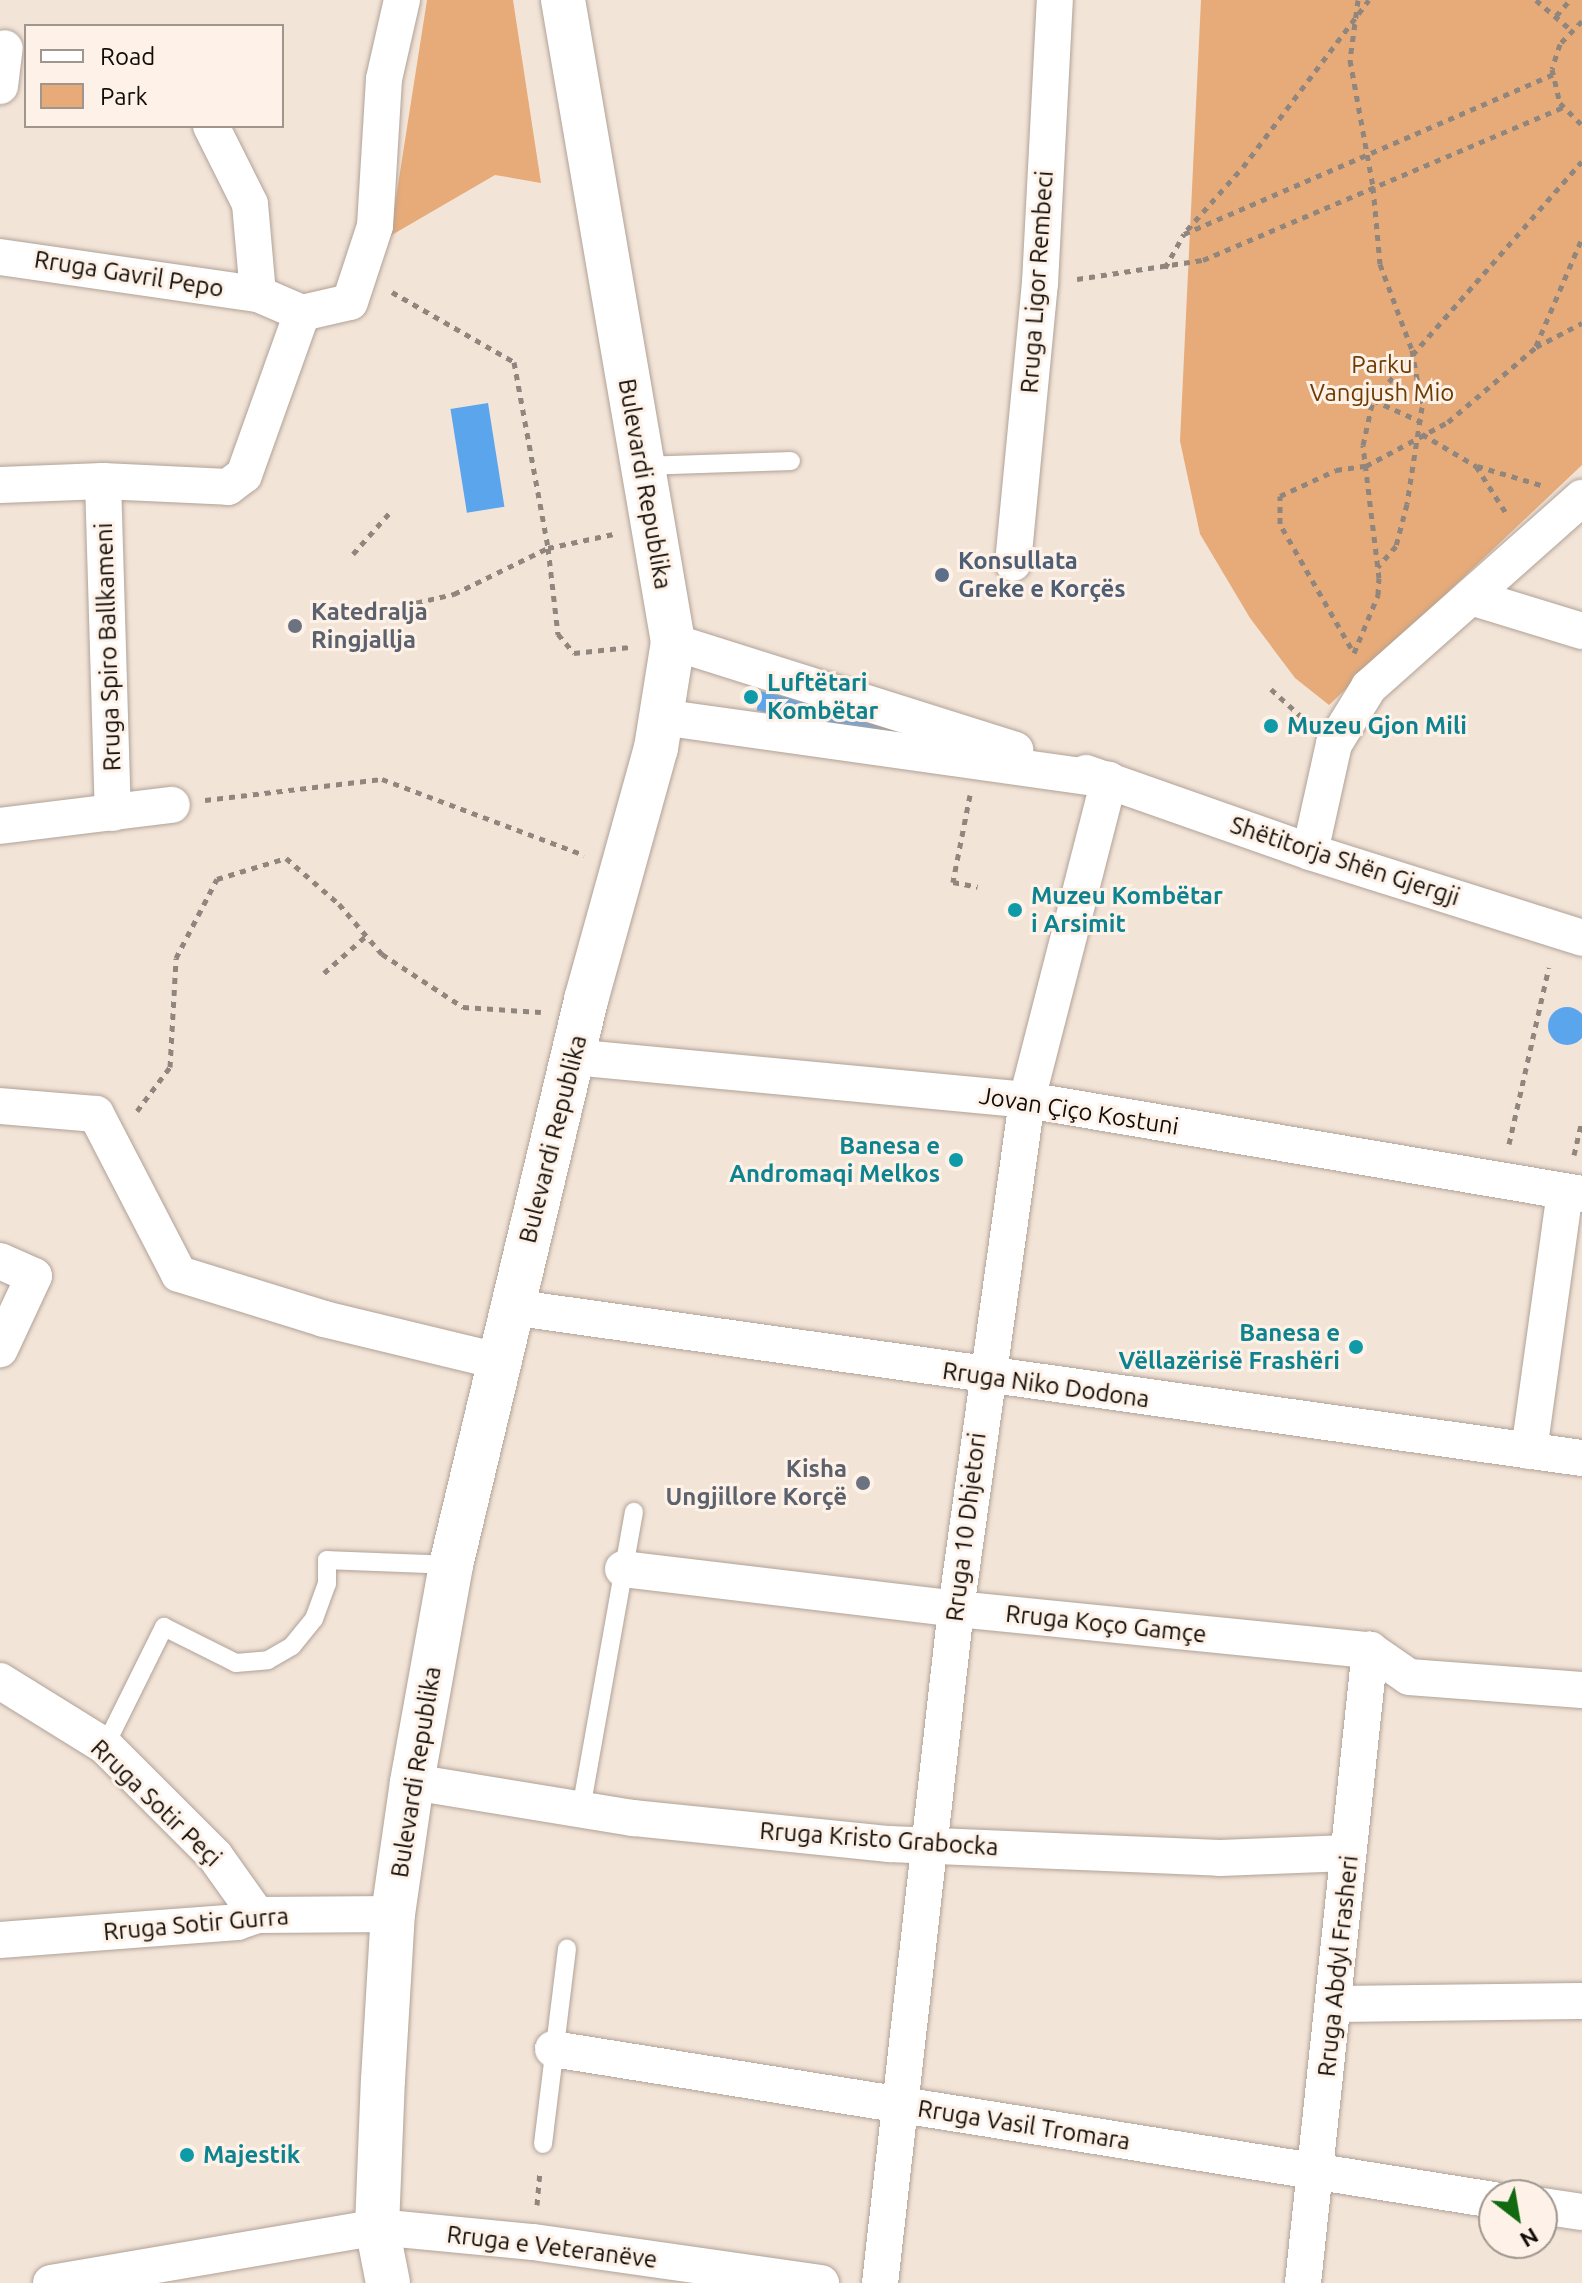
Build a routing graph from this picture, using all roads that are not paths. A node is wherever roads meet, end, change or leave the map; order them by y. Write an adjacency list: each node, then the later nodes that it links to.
1 (402, 0): 9 (street)
2 (563, 0): 11 (street, Bulevardi Republika)
3 (1055, 0): 15 (street, Rruga Ligor Rembeci)
4 (10, 47): 5 (street)
5 (0, 86)
6 (212, 128): 8 (street)
7 (0, 257): 8 (street, Rruga Gavril Pepo)
8 (258, 294): 9 (street, Rruga Gavril Pepo)
9 (302, 313): 12 (street)
10 (791, 461): 11 (lane)
11 (642, 466): 18 (street, Bulevardi Republika)
12 (103, 481): 13 (street); 22 (street, Rruga Spiro Ballkameni)
13 (0, 485)
14 (1581, 500): 16 (street)
15 (1013, 563)
16 (1471, 597): 17 (street); 24 (street)
17 (1582, 631)
18 (673, 642): 19 (street, Bulevardi Republika); 20 (street, Shëtitorja Shën Gjergji)
19 (661, 717): 20 (street, Shëtitorja Shën Gjergji); 26 (street, Bulevardi Republika)
20 (1109, 780): 24 (street, Shëtitorja Shën Gjergji); 27 (street, Rruga 10 Dhjetori)
21 (187, 803): 22 (street)
22 (113, 813): 23 (street)
23 (0, 826)
24 (1310, 852): 25 (street, Shëtitorja Shën Gjergji)
25 (1570, 934)
26 (578, 1037): 27 (street, Jovan Çiço Kostuni); 31 (street, Bulevardi Republika)
27 (1027, 1100): 29 (street, Jovan Çiço Kostuni); 34 (street, Rruga 10 Dhjetori)
28 (0, 1106): 33 (street)
29 (1574, 1193): 35 (street)
30 (0, 1261): 32 (street)
31 (511, 1307): 33 (street, Bulevardi Republika); 34 (street, Rruga Niko Dodona)
32 (0, 1349)
33 (498, 1361): 38 (street, Bulevardi Republika)
34 (986, 1377): 35 (street, Rruga Niko Dodona); 40 (street, Rruga 10 Dhjetori)
35 (1529, 1451): 36 (street, Rruga Niko Dodona)
36 (1582, 1458)
37 (634, 1512): 39 (lane)
38 (451, 1565): 44 (lane); 45 (street, Bulevardi Republika)
39 (623, 1569): 40 (street, Rruga Koço Gamçe); 46 (lane)
40 (956, 1609): 41 (street, Rruga Koço Gamçe); 47 (street, Rruga 10 Dhjetori)
41 (1370, 1650): 43 (street, Rruga Koço Gamçe); 48 (street, Rruga Abdyl Frasheri)
42 (0, 1681): 44 (street, Rruga Sotir Peçi)
43 (1582, 1690)
44 (105, 1746): 50 (street, Rruga Sotir Peçi)
45 (412, 1782): 46 (street, Rruga Kristo Grabocka); 49 (street, Bulevardi Republika)
46 (581, 1809): 47 (street, Rruga Kristo Grabocka)
47 (928, 1845): 48 (street, Rruga Kristo Grabocka); 56 (street, Rruga 10 Dhjetori)
48 (1348, 1853): 54 (street, Rruga Abdyl Frasheri)
49 (393, 1914): 50 (street, Rruga Sotir Gurra); 62 (street, Bulevardi Republika)
50 (257, 1915): 51 (street, Rruga Sotir Gurra)
51 (0, 1940)
52 (567, 1948): 55 (lane)
53 (1582, 2001): 54 (street)
54 (1335, 2004): 58 (street, Rruga Abdyl Frasheri)
55 (553, 2049): 56 (street, Rruga Vasil Tromara); 57 (lane)
56 (897, 2105): 58 (street, Rruga Vasil Tromara); 66 (street, Rruga 10 Dhjetori)
57 (543, 2144)
58 (1316, 2173): 59 (street, Rruga Vasil Tromara); 67 (street, Rruga Abdyl Frasheri)
59 (1478, 2198)
60 (1558, 2208): 61 (street)
61 (1582, 2212)
62 (377, 2227): 63 (street, Rruga e Veteranëve); 64 (street, Bulevardi Republika); 65 (street, Rruga e Veteranëve)
63 (51, 2283)
64 (388, 2283)
65 (821, 2283)
66 (880, 2283)
67 (1303, 2283)

